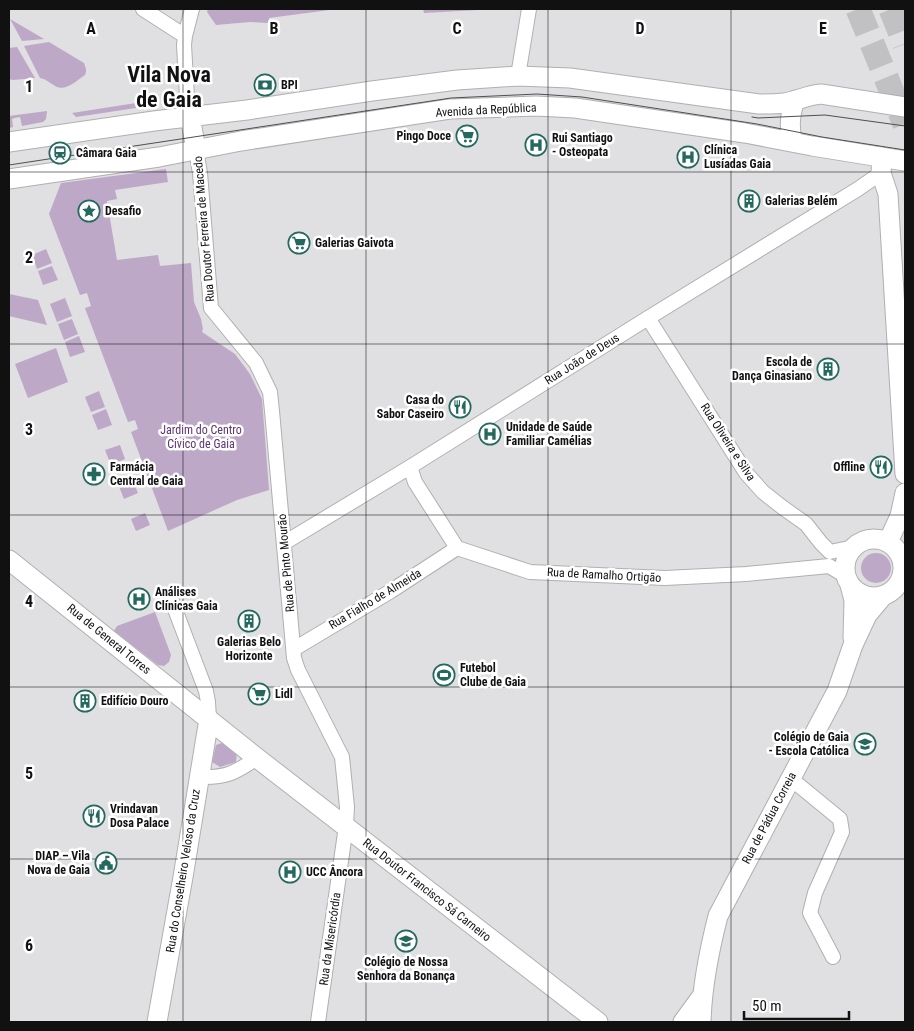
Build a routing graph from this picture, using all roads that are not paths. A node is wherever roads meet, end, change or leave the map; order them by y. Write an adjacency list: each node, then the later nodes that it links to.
1 (143, 9): 4 (street)
2 (192, 9): 4 (street)
3 (529, 9): 5 (street)
4 (185, 36): 8 (street)
5 (518, 76): 6 (main road); 8 (main road)
6 (795, 100): 7 (main road); 10 (main road)
7 (905, 107)
8 (190, 116): 9 (main road); 11 (main road)
9 (9, 142)
10 (793, 142): 11 (main road, Avenida da República); 13 (main road, Avenida da República)
11 (196, 150): 14 (main road, Avenida da República); 15 (street, Rua Doutor Ferreira de Macedo)
12 (905, 161): 13 (main road, Avenida da República)
13 (881, 165): 16 (street, Rua João de Deus); 18 (main road)
14 (9, 179)
15 (211, 308): 20 (street, Rua de Pinto Mourão)
16 (648, 318): 17 (street, Rua João de Deus); 24 (street, Rua Oliveira e Silva)
17 (410, 467): 20 (street, Rua João de Deus); 22 (street)
18 (905, 474)
19 (905, 493): 23 (main road)
20 (284, 544): 31 (street, Rua de Pinto Mourão)
21 (854, 547): 23 (main road); 24 (street); 27 (main road)
22 (457, 548): 26 (street, Rua de Ramalho Ortigão); 31 (street, Rua Fialho de Almeida)
23 (897, 549): 28 (main road)
24 (830, 552): 26 (street)
25 (9, 560): 32 (main road, Rua de General Torres)
26 (828, 566): 27 (street)
27 (848, 580): 28 (main road); 30 (main road, Rua de Pádua Correia)
28 (895, 589): 30 (main road, Rua de Pádua Correia)
29 (170, 596): 32 (street)
30 (853, 644): 35 (main road, Rua de Pádua Correia)
31 (294, 649): 36 (street, Rua de Pinto Mourão)
32 (208, 719): 33 (main road, Rua Doutor Francisco Sá Carneiro); 34 (main road, Rua do Conselheiro Veloso da Cruz)
33 (257, 758): 34 (street); 36 (main road, Rua Doutor Francisco Sá Carneiro)
34 (199, 777): 39 (main road, Rua do Conselheiro Veloso da Cruz)
35 (790, 778): 37 (street); 38 (main road, Rua de Pádua Correia)
36 (346, 826): 40 (street, Rua da Misericórdia); 41 (main road, Rua Doutor Francisco Sá Carneiro)
37 (833, 957)
38 (702, 996): 42 (main road, Rua de Pádua Correia); 43 (main road, Rua de Pádua Correia)
39 (157, 1022)
40 (318, 1022)
41 (598, 1022)
42 (684, 1022)
43 (701, 1022)

